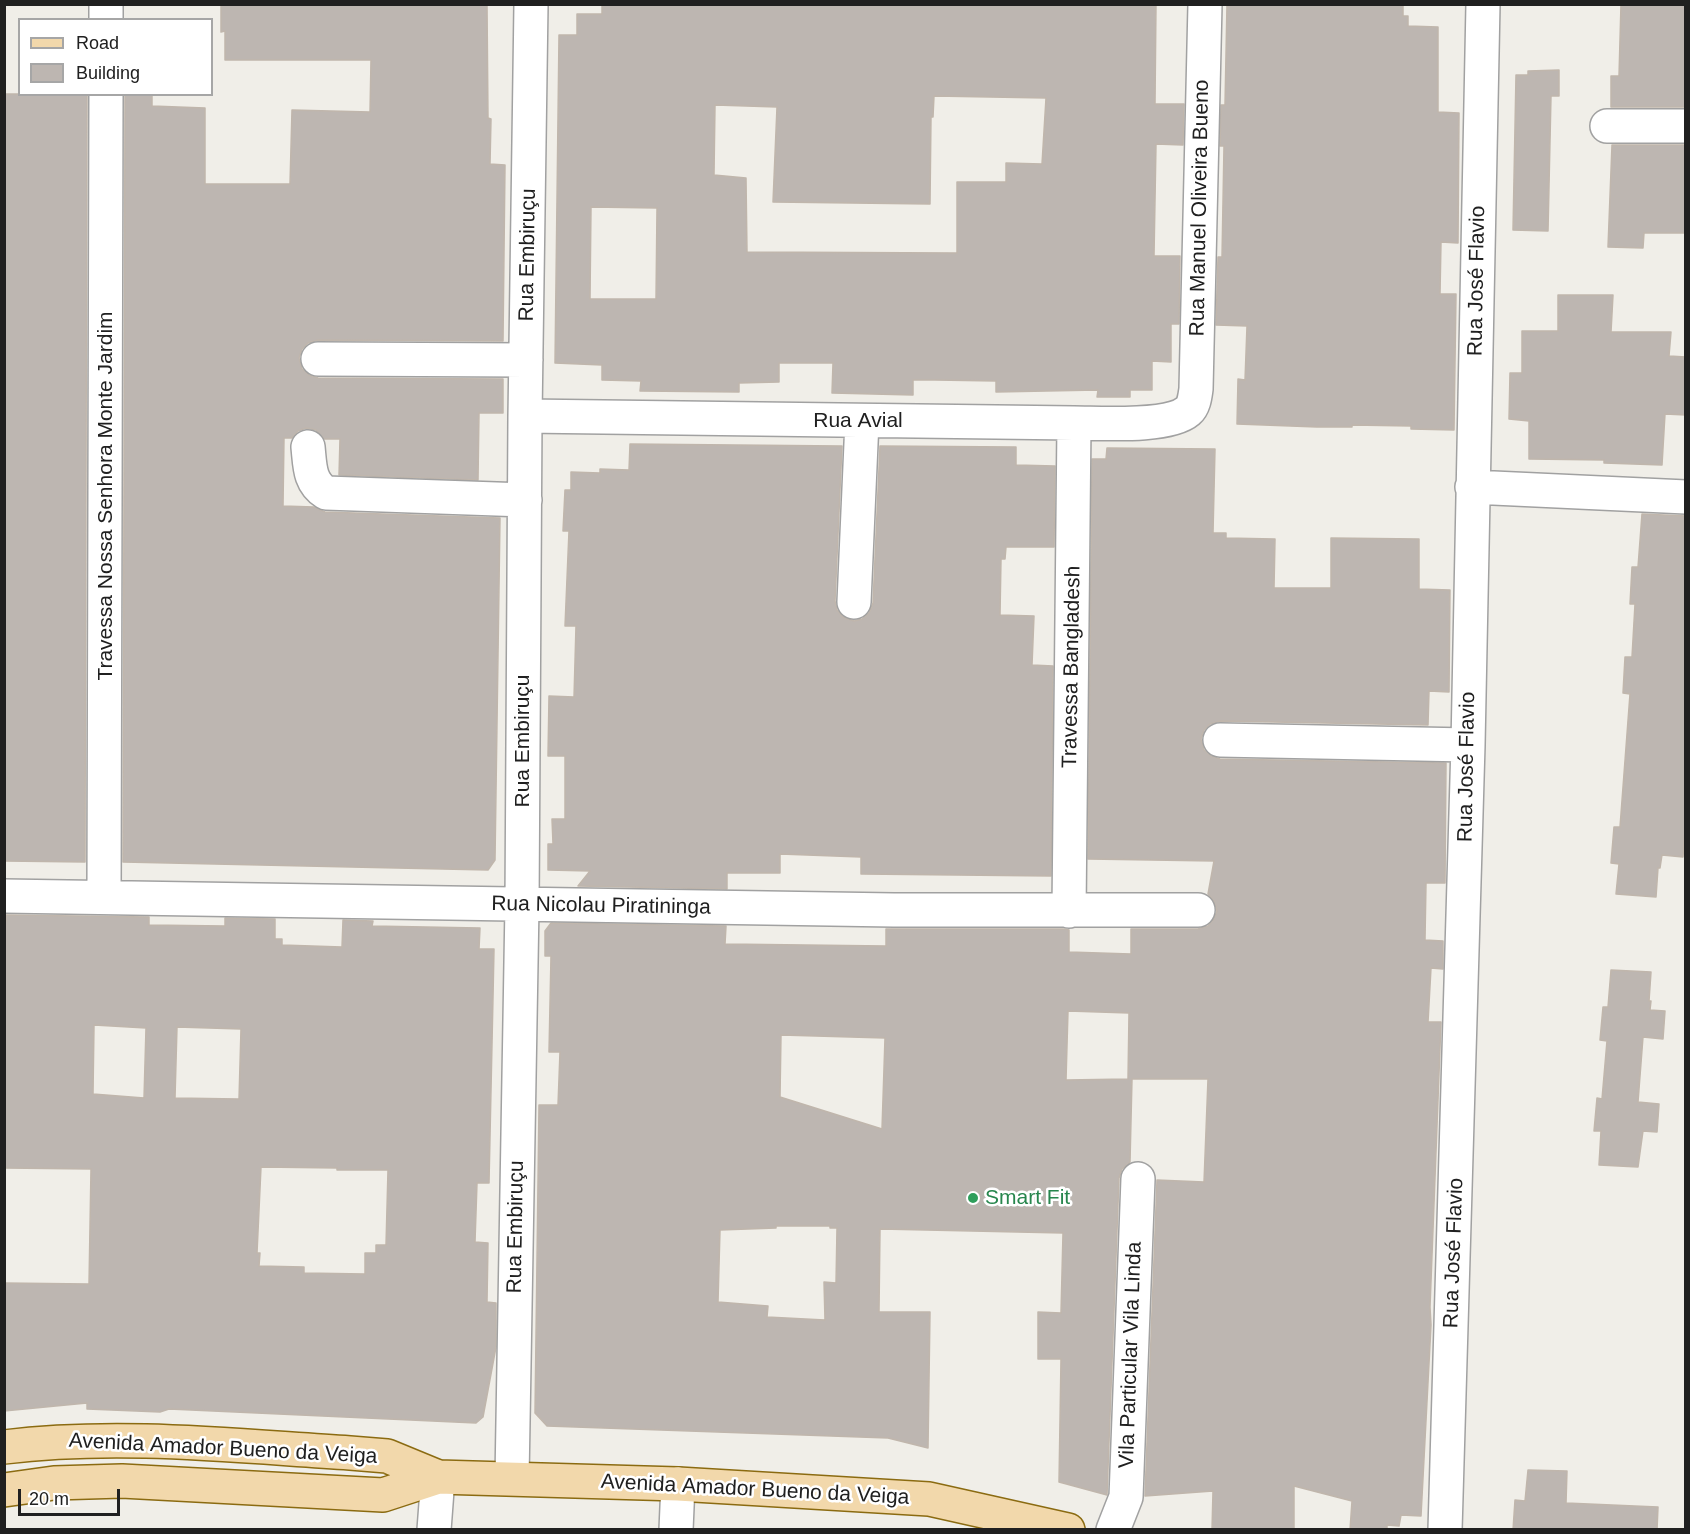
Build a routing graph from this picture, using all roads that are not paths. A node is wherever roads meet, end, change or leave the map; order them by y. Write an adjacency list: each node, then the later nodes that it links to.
1 (531, 4): 8 (street, Rua Embiruçu)
2 (1205, 4): 9 (street, Rua Manuel Oliveira Bueno)
3 (1483, 4): 14 (street, Rua José Flavio)
4 (106, 96): 21 (street, Travessa Nossa Senhora Monte Jardim)
5 (1607, 126): 6 (street)
6 (1686, 126)
7 (318, 358): 8 (street)
8 (526, 360): 10 (street, Rua Embiruçu)
9 (1189, 410): 12 (street, Rua Avial)
10 (525, 416): 11 (street, Rua Avial); 16 (street, Rua Embiruçu)
11 (862, 421): 12 (street, Rua Avial); 17 (street)
12 (1074, 423): 24 (street, Travessa Bangladesh)
13 (308, 447): 16 (street)
14 (1472, 488): 15 (street); 19 (street, Rua José Flavio)
15 (1686, 497)
16 (525, 500): 22 (street, Rua Embiruçu)
17 (854, 602)
18 (1220, 740): 19 (street)
19 (1468, 745): 35 (street, Rua José Flavio)
20 (4, 896): 21 (street, Rua Nicolau Piratininga)
21 (104, 897): 22 (street, Rua Nicolau Piratininga)
22 (522, 905): 24 (street, Rua Nicolau Piratininga); 28 (street, Rua Embiruçu)
23 (1198, 910): 24 (street, Rua Nicolau Piratininga)
24 (1069, 911)
25 (1137, 1179): 34 (street, Vila Particular Vila Linda)
26 (4, 1447): 27 (main road, Avenida Amador Bueno da Veiga)
27 (438, 1476): 28 (main road, Avenida Amador Bueno da Veiga); 30 (main road, Avenida Amador Bueno da Veiga); 31 (street)
28 (512, 1478): 29 (main road, Avenida Amador Bueno da Veiga)
29 (678, 1484): 32 (street); 33 (main road, Avenida Amador Bueno da Veiga)
30 (4, 1491)
31 (434, 1530)
32 (676, 1530)
33 (1068, 1530)
34 (1113, 1530)
35 (1445, 1530)

